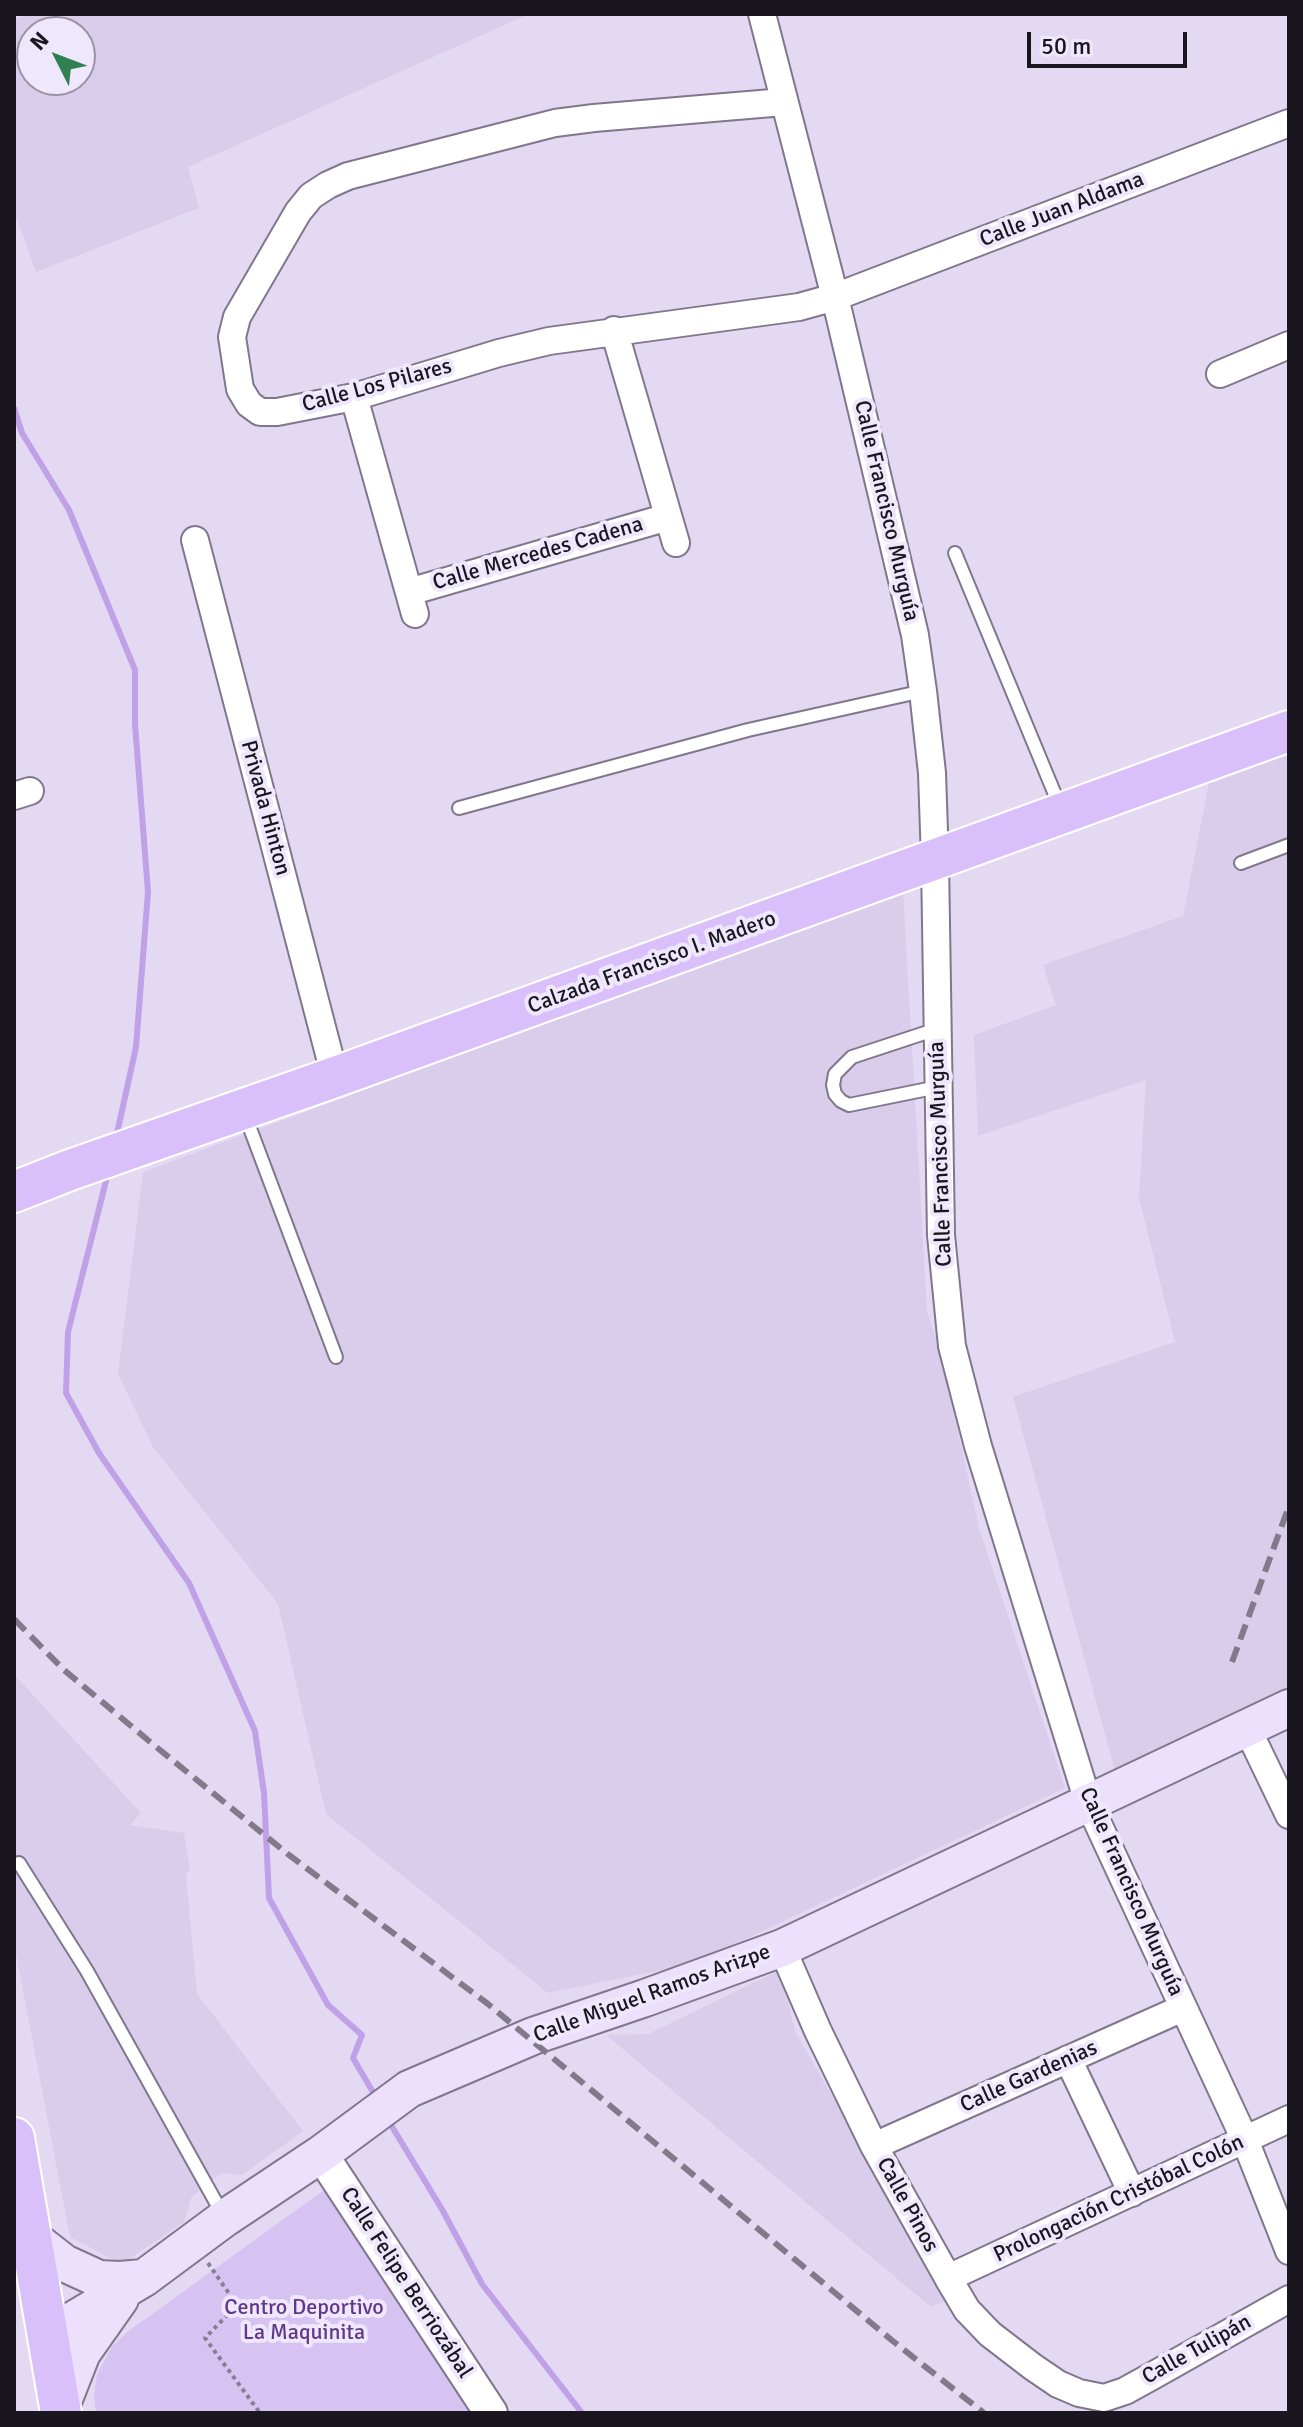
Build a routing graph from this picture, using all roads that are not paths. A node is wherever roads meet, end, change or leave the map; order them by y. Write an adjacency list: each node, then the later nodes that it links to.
1 (762, 14): 2 (street, Calle Francisco Murguía)
2 (784, 102): 4 (street, Calle Francisco Murguía); 8 (street, Calle Los Pilares)
3 (1289, 123): 4 (street, Calle Juan Aldama)
4 (835, 297): 5 (street, Calle Los Pilares); 13 (street, Calle Francisco Murguía)
5 (614, 330): 8 (street, Calle Los Pilares); 9 (street, Calle Mercedes Cadena)
6 (1289, 345): 7 (street)
7 (1220, 374)
8 (354, 397): 9 (street, Calle Mercedes Cadena)
9 (668, 517): 11 (street, Calle Mercedes Cadena)
10 (195, 540): 21 (street, Privada Hinton)
11 (676, 543)
12 (955, 553): 16 (lane)
13 (923, 691): 15 (lane); 18 (street, Calle Francisco Murguía)
14 (1289, 731): 16 (main road, Calzada Francisco I. Madero)
15 (459, 808)
16 (1062, 813): 18 (main road, Calzada Francisco I. Madero)
17 (1289, 845): 19 (lane)
18 (935, 861): 20 (street, Calle Francisco Murguía); 21 (main road, Calzada Francisco I. Madero)
19 (1241, 863)
20 (937, 1029): 22 (street, Calle Francisco Murguía); 22 (lane)
21 (335, 1077): 23 (main road, Calzada Francisco I. Madero)
22 (938, 1087): 28 (street, Calle Francisco Murguía)
23 (243, 1109): 24 (main road, Calzada Francisco I. Madero); 25 (lane)
24 (14, 1192)
25 (336, 1357)
26 (1289, 1708): 27 (main road, Calle Miguel Ramos Arizpe)
27 (1247, 1728): 28 (main road, Calle Miguel Ramos Arizpe); 29 (street)
28 (1088, 1802): 31 (main road, Calle Miguel Ramos Arizpe); 32 (street, Calle Francisco Murguía)
29 (1289, 1815)
30 (19, 1863): 40 (lane)
31 (782, 1948): 37 (street, Calle Pinos); 38 (main road, Calle Miguel Ramos Arizpe)
32 (1183, 2008): 33 (street, Calle Gardenias); 36 (street, Calle Francisco Murguía)
33 (1068, 2059): 37 (street, Calle Gardenias); 39 (street)
34 (1289, 2119): 36 (street, Prolongación Cristóbal Colón)
35 (14, 2138): 41 (main road)
36 (1245, 2140): 39 (street, Prolongación Cristóbal Colón); 42 (street, Calle Francisco Murguía)
37 (874, 2146): 43 (street, Calle Pinos)
38 (321, 2154): 40 (main road, Calle Miguel Ramos Arizpe); 49 (street, Calle Felipe Berriozábal)
39 (1132, 2193): 43 (street, Prolongación Cristóbal Colón)
40 (225, 2218): 44 (main road, Calle Miguel Ramos Arizpe)
41 (32, 2238): 44 (main road); 46 (main road)
42 (1289, 2251)
43 (948, 2278): 47 (street, Calle Pinos)
44 (136, 2283): 46 (main road, Calle Miguel Ramos Arizpe); 48 (main road)
45 (1289, 2299): 47 (street, Calle Tulipán)
46 (48, 2335): 48 (main road)
47 (1104, 2398)
48 (61, 2411)
49 (491, 2413)

